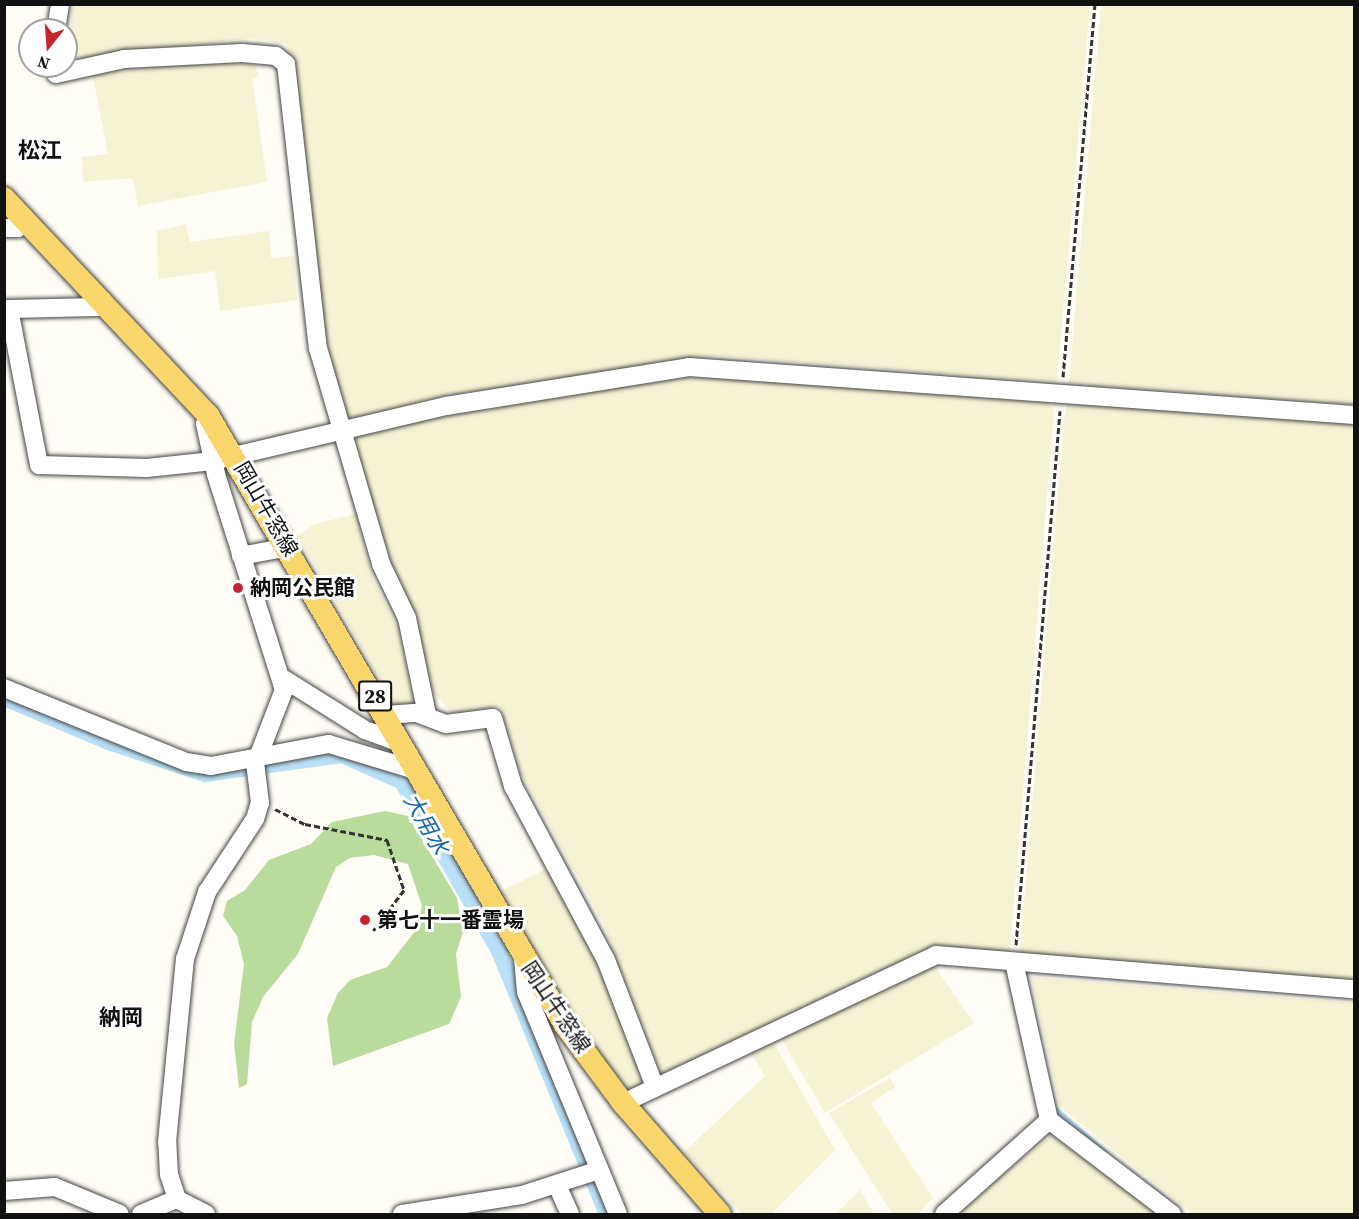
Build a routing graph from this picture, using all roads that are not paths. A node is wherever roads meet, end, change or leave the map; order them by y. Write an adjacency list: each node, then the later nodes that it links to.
1 (78, 69): 8 (street)
2 (4, 198): 3 (main road, 岡山牛窓線 / 28)
3 (27, 220): 4 (street); 5 (main road, 岡山牛窓線 / 28)
4 (4, 228)
5 (103, 300): 6 (street); 9 (main road, 岡山牛窓線 / 28)
6 (7, 309): 9 (street)
7 (1354, 415): 8 (street)
8 (344, 433): 9 (street); 15 (street)
9 (224, 457): 10 (main road, 岡山牛窓線 / 28); 11 (street)
10 (288, 547): 11 (street); 14 (main road, 岡山牛窓線 / 28)
11 (241, 556): 12 (street)
12 (284, 679): 16 (street); 17 (street)
13 (4, 688): 17 (street)
14 (385, 715): 15 (street); 16 (main road, 岡山牛窓線 / 28)
15 (427, 715): 22 (street)
16 (401, 743): 18 (main road, 岡山牛窓線 / 28)
17 (255, 766): 18 (street); 28 (street)
18 (416, 770): 19 (main road, 岡山牛窓線 / 28)
19 (523, 958): 23 (main road, 岡山牛窓線 / 28); 25 (street)
20 (1014, 962): 21 (street); 22 (street); 24 (street)
21 (1354, 989)
22 (654, 1087): 23 (street)
23 (623, 1104): 35 (main road, 岡山牛窓線 / 28)
24 (1049, 1120): 36 (street); 37 (street)
25 (593, 1172): 26 (street); 34 (street)
26 (557, 1185): 32 (street); 33 (street)
27 (4, 1191): 29 (street)
28 (177, 1199): 30 (street); 31 (street)
29 (120, 1215)
30 (141, 1215)
31 (206, 1215)
32 (402, 1215)
33 (570, 1215)
34 (618, 1215)
35 (720, 1215)
36 (944, 1215)
37 (1172, 1215)

